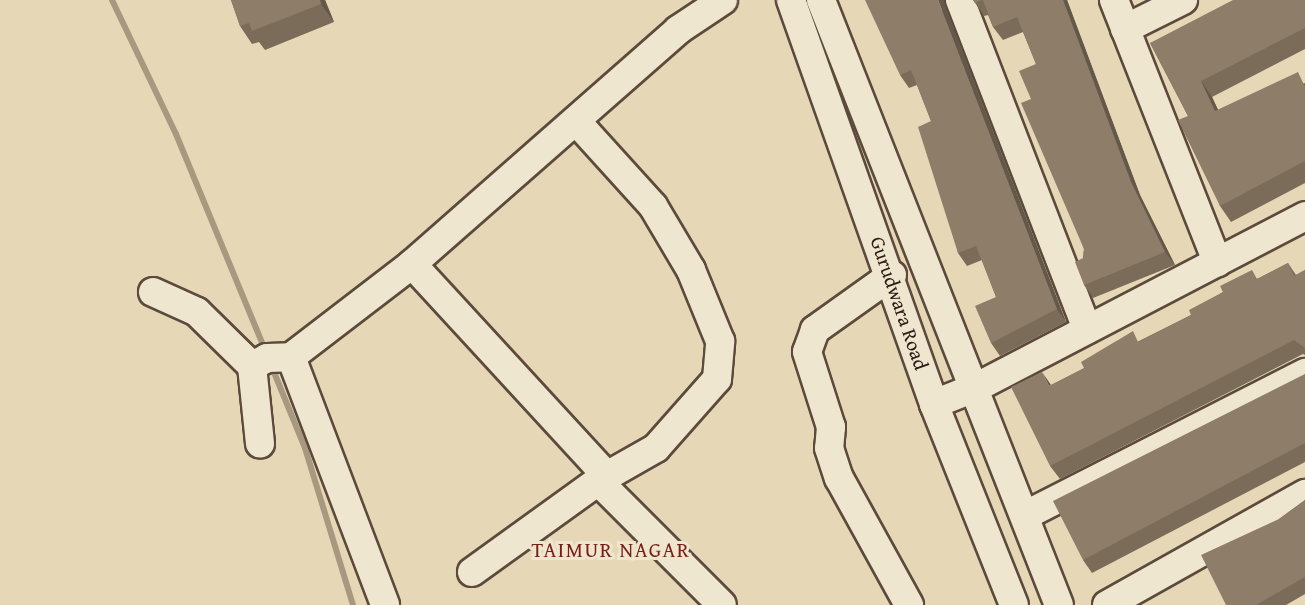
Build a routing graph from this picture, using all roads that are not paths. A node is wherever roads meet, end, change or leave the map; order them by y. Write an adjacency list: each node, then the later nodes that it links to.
1 (723, 0): 8 (street)
2 (791, 0): 12 (street, Gurudwara Road)
3 (821, 0): 17 (street)
4 (960, 0): 14 (street)
5 (1114, 0): 7 (street)
6 (1183, 0): 7 (street)
7 (1125, 29): 10 (street)
8 (576, 121): 11 (street); 20 (street)
9 (1305, 216): 10 (street)
10 (1217, 262): 14 (street)
11 (412, 264): 15 (street); 20 (street)
12 (892, 275): 18 (street, Gurudwara Road); 28 (street)
13 (153, 292): 15 (street)
14 (1087, 329): 17 (street)
15 (272, 359): 19 (street); 26 (street)
16 (1305, 373): 22 (street)
17 (977, 387): 18 (street); 22 (street)
18 (934, 404): 25 (street, Gurudwara Road)
19 (260, 444)
20 (603, 479): 23 (street); 27 (street)
21 (1305, 494): 29 (street)
22 (1026, 515): 24 (street)
23 (472, 572)
24 (1054, 592): 25 (street)
25 (1006, 602)
26 (385, 605)
27 (722, 605)
28 (909, 605)
29 (1107, 605)

